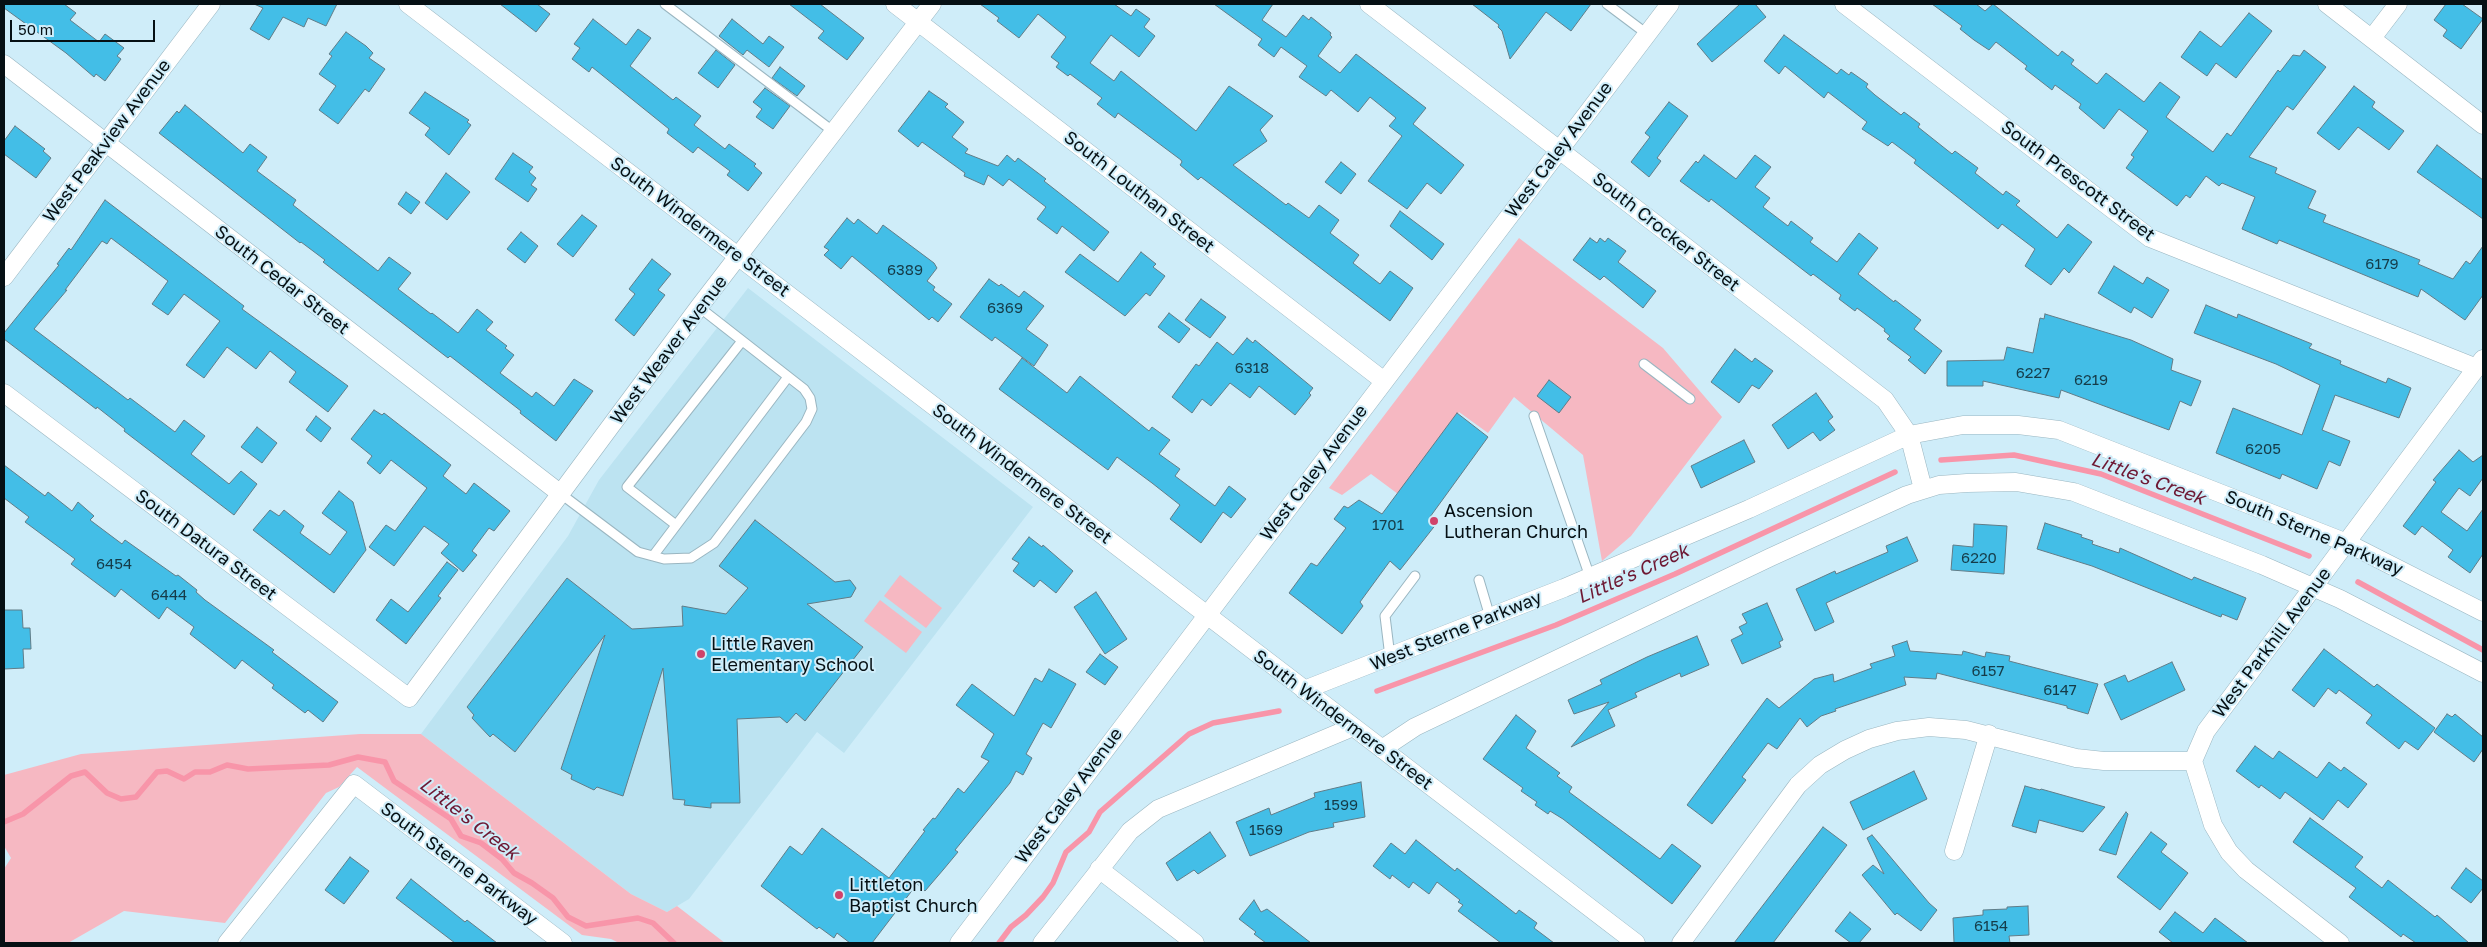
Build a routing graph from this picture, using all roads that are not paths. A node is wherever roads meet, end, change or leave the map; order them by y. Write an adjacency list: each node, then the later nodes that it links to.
1 (211, 4): 18 (street, West Peakview Avenue)
2 (408, 4): 20 (street, South Windermere Street)
3 (666, 4): 17 (lane)
4 (895, 4): 12 (street, South Louthan Street)
5 (932, 4): 12 (street, West Weaver Avenue)
6 (1369, 4): 19 (street, South Crocker Street)
7 (1607, 4): 13 (lane)
8 (1670, 4): 13 (street, West Caley Avenue)
9 (1844, 4): 24 (street, South Prescott Street)
10 (2327, 4): 14 (street)
11 (2398, 4): 14 (street)
12 (918, 22): 17 (street, West Weaver Avenue); 27 (street, South Louthan Street)
13 (1647, 34): 19 (street, West Caley Avenue)
14 (2372, 38): 16 (street)
15 (4, 64): 18 (street, South Cedar Street)
16 (2483, 125)
17 (834, 132): 20 (street, West Weaver Avenue)
18 (105, 144): 21 (street, West Peakview Avenue); 33 (street, South Cedar Street)
19 (1559, 150): 27 (street, West Caley Avenue); 31 (street, South Crocker Street)
20 (739, 257): 22 (street, West Weaver Avenue); 42 (street, South Windermere Street)
21 (4, 277)
22 (699, 308): 23 (lane); 33 (street, West Weaver Avenue)
23 (742, 341): 26 (lane); 34 (lane)
24 (2480, 363): 35 (street, West Parkhill Avenue)
25 (1644, 364): 29 (lane)
26 (788, 377): 34 (lane); 36 (lane)
27 (1384, 381): 42 (street, West Caley Avenue)
28 (4, 393): 47 (street, South Datura Street)
29 (1690, 399)
30 (1534, 416): 38 (lane)
31 (1909, 435): 32 (street, South Crocker Street); 35 (street, South Sterne Parkway); 38 (street, West Sterne Parkway)
32 (1923, 490): 40 (street); 50 (street)
33 (560, 494): 36 (lane); 47 (street, West Weaver Avenue)
34 (676, 525): 36 (lane)
35 (2347, 543): 40 (street, West Parkhill Avenue); 41 (street, South Sterne Parkway)
36 (653, 556)
37 (1415, 576): 44 (lane)
38 (1590, 577): 43 (street, West Sterne Parkway)
39 (1478, 580): 43 (lane)
40 (2313, 588): 45 (street); 51 (street, West Parkhill Avenue)
41 (2483, 612)
42 (1206, 615): 46 (street, South Windermere Street); 56 (street, West Caley Avenue)
43 (1490, 617): 44 (street, West Sterne Parkway)
44 (1390, 657): 46 (street, West Sterne Parkway)
45 (2483, 673)
46 (1304, 690): 48 (street, South Windermere Street)
47 (409, 698)
48 (1353, 727): 50 (street, South Windermere Street); 53 (street)
49 (1989, 734): 51 (street); 52 (street); 60 (street)
50 (1382, 749): 59 (street, South Windermere Street)
51 (2193, 761): 61 (street)
52 (1954, 851)
53 (1099, 869): 57 (street); 58 (street)
54 (227, 943): 55 (street, South Sterne Parkway)
55 (563, 943)
56 (959, 943)
57 (1042, 943)
58 (1194, 943)
59 (1636, 943)
60 (1681, 943)
61 (2340, 943)

